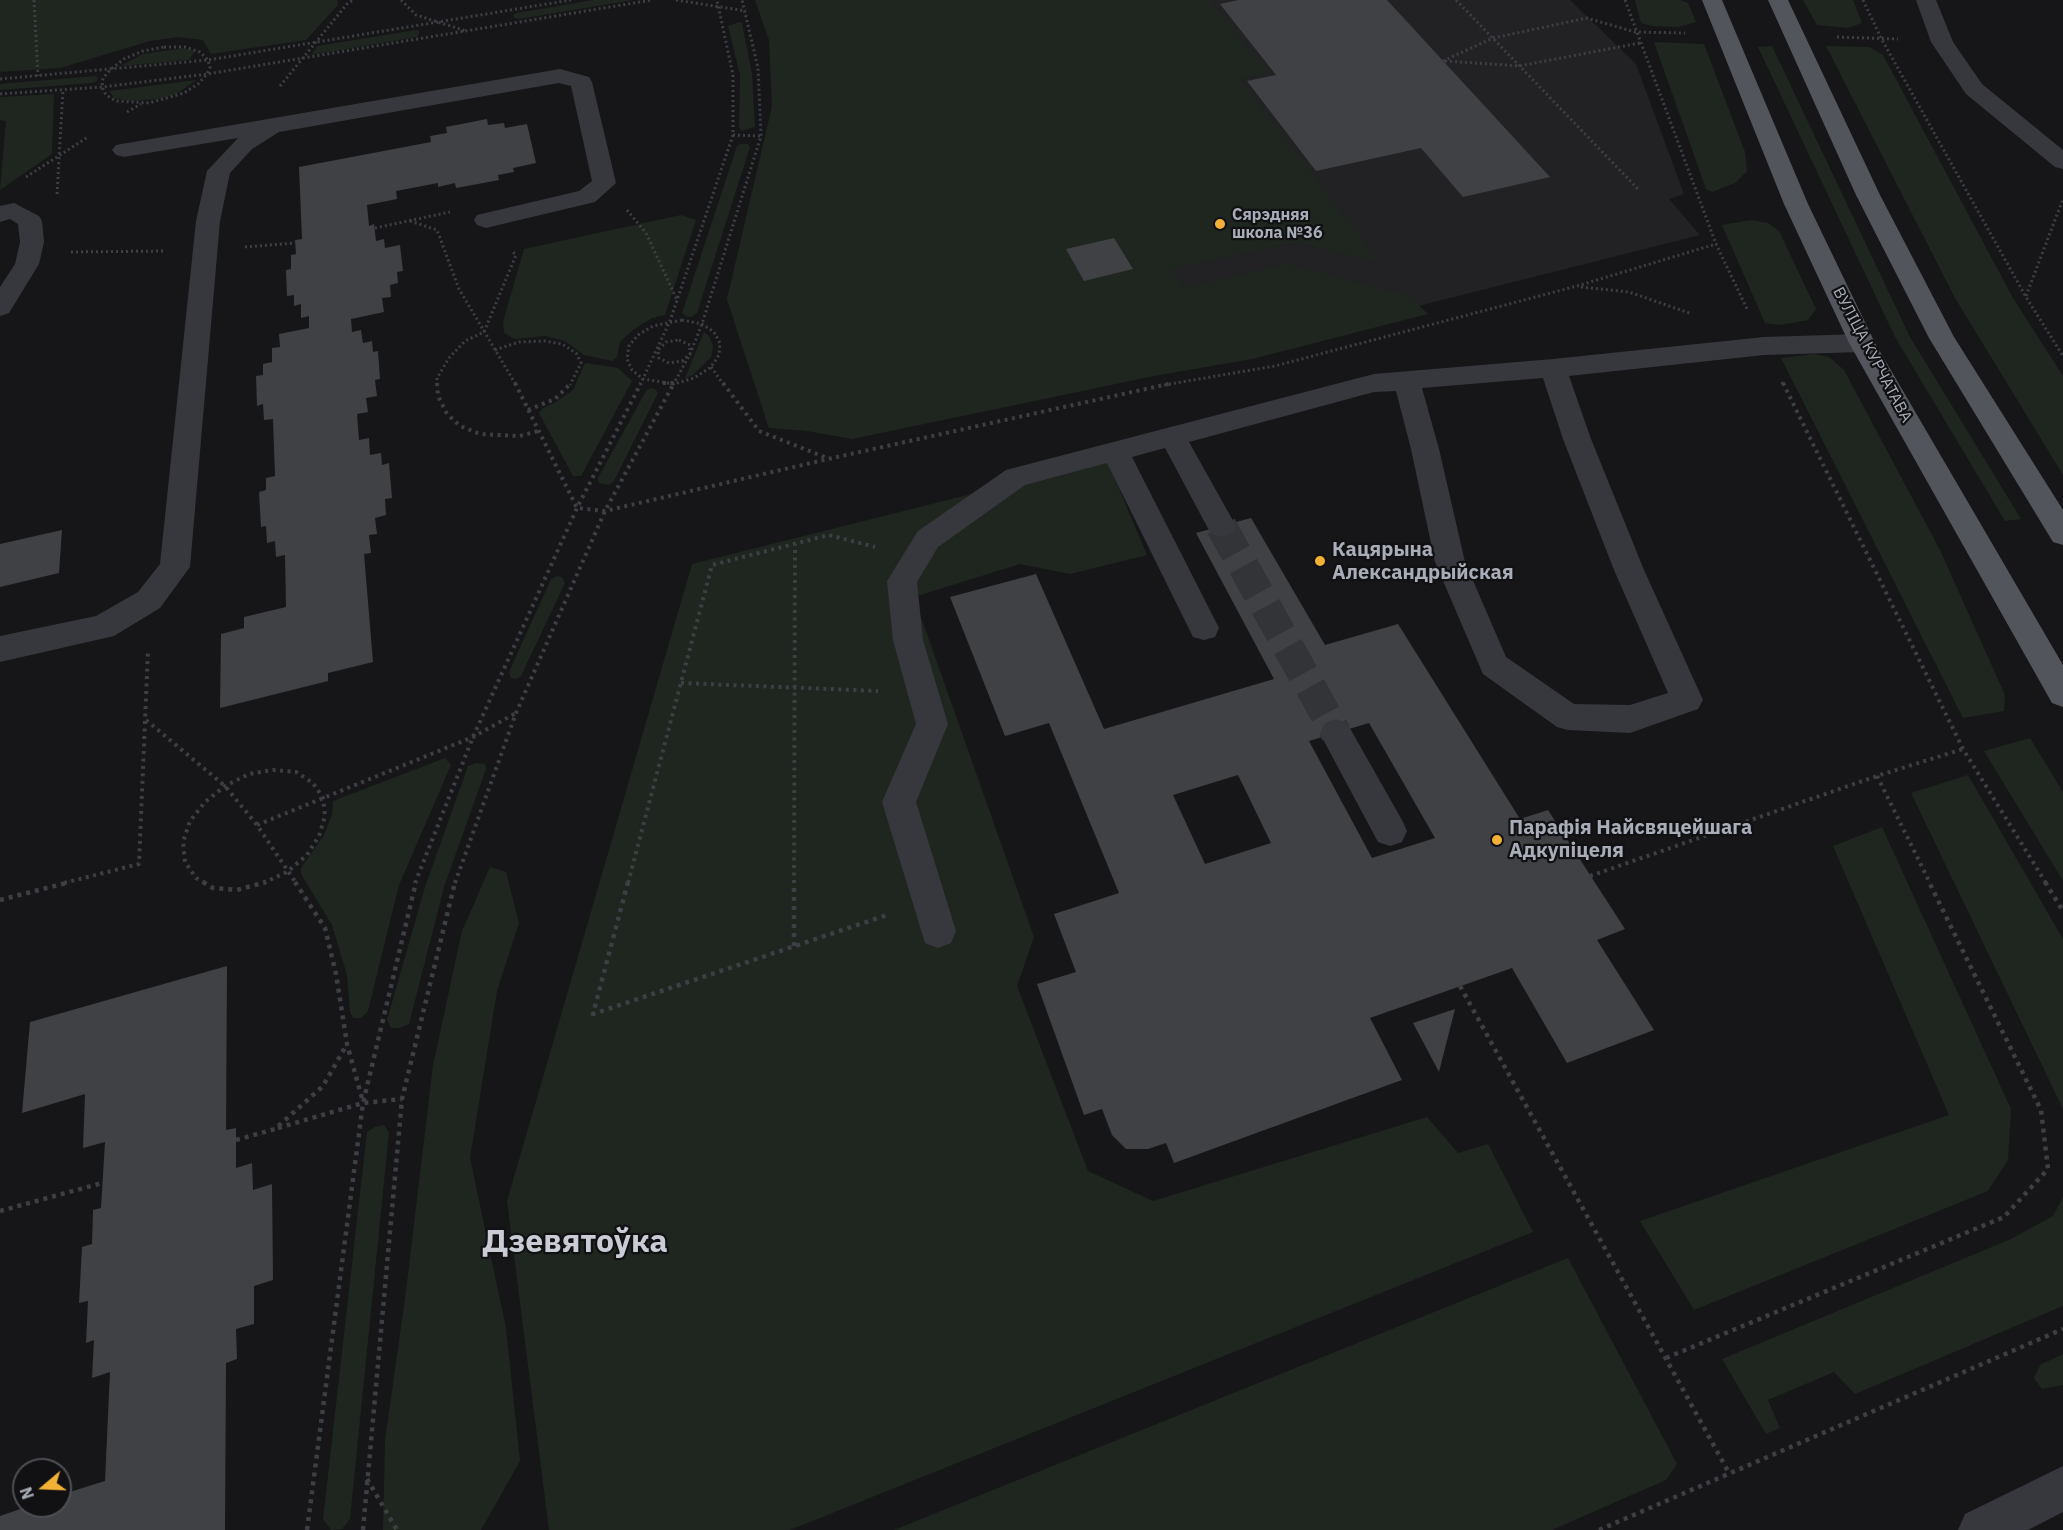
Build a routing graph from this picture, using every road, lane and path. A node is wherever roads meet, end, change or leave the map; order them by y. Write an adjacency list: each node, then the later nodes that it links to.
1 (34, 0): 31 (path)
2 (353, 0): 16 (path)
3 (401, 0): 20 (path)
4 (550, 0): 17 (path)
5 (571, 0): 17 (path)
6 (652, 0): 21 (path)
7 (676, 0): 18 (path)
8 (717, 0): 18 (path)
9 (742, 0): 19 (path)
10 (1456, 0): 23 (path)
11 (1625, 0): 22 (path)
12 (1712, 0): 65 (main road, ВУЛІЦА КУРЧАТАВА)
13 (1778, 0): 84 (main road)
14 (1863, 0): 59 (path)
15 (1926, 0): 44 (street)
16 (347, 2): 24 (path)
17 (540, 5): 20 (path)
18 (719, 7): 19 (path); 39 (path)
19 (746, 11): 41 (path)
20 (435, 22): 21 (path); 24 (path)
21 (469, 32): 27 (path)
22 (1635, 32): 23 (path); 25 (path)
23 (1493, 38): 28 (path); 28 (path)
24 (315, 42): 26 (path); 27 (path)
25 (1640, 43): 28 (path); 55 (path)
26 (208, 60): 29 (path); 29 (path); 30 (path)
27 (300, 60): 30 (path); 38 (path)
28 (1519, 66): 47 (path)
29 (110, 70): 31 (path); 33 (path)
30 (207, 74): 33 (path); 36 (path)
31 (38, 76): 32 (path)
32 (0, 79)
33 (102, 87): 34 (path); 36 (path)
34 (63, 90): 35 (path); 43 (path)
35 (0, 94)
36 (141, 104): 37 (path)
37 (121, 116)
38 (272, 126): 42 (street); 46 (street); 56 (street)
39 (733, 135): 41 (path); 60 (path)
40 (90, 136): 43 (path)
41 (761, 136): 63 (path)
42 (124, 150)
43 (60, 155): 45 (path); 48 (path)
44 (2063, 162)
45 (20, 181)
46 (604, 183): 51 (street); 60 (path)
47 (1638, 189)
48 (56, 199)
49 (2063, 199): 59 (path)
50 (0, 214): 61 (street)
51 (486, 220): 52 (path); 64 (path)
52 (410, 221): 53 (path); 64 (path)
53 (375, 228)
54 (295, 243): 56 (path)
55 (1716, 244): 58 (path); 66 (path)
56 (206, 250): 57 (path); 89 (street)
57 (64, 253)
58 (1577, 286): 66 (path); 80 (path)
59 (2025, 297): 70 (path)
60 (677, 301): 62 (path)
61 (0, 307)
62 (670, 321): 63 (path); 68 (path); 73 (path)
63 (702, 324): 69 (path); 71 (path)
64 (484, 332): 67 (path); 77 (path)
65 (1863, 342): 66 (street); 93 (main road, ВУЛІЦА КУРЧАТАВА)
66 (1764, 346): 72 (street); 98 (path)
67 (495, 350): 76 (path); 76 (path)
68 (657, 350): 69 (path); 69 (path); 73 (path)
69 (690, 354): 75 (path)
70 (2063, 356)
71 (711, 367): 75 (path); 80 (path)
72 (1553, 368): 74 (street); 74 (street)
73 (643, 379): 75 (path); 81 (path)
74 (1406, 379): 78 (street)
75 (674, 384): 82 (path)
76 (528, 410): 77 (path)
77 (538, 431): 81 (path)
78 (1172, 436): 79 (street); 83 (street)
79 (1115, 451): 86 (street); 87 (street)
80 (828, 459): 82 (path)
81 (577, 507): 82 (path); 97 (path)
82 (605, 511): 94 (path)
83 (1221, 526)
84 (2063, 534)
85 (795, 544): 86 (path); 90 (path); 91 (path)
86 (916, 558): 92 (street)
87 (1204, 628)
88 (148, 645): 95 (path)
89 (0, 649)
90 (681, 683): 91 (path); 110 (path)
91 (795, 687): 92 (path); 110 (path)
92 (923, 692): 107 (street)
93 (2063, 694)
94 (516, 713): 97 (path); 113 (path)
95 (146, 720): 100 (path); 106 (path)
96 (1336, 733): 103 (street)
97 (473, 737): 101 (path); 114 (path)
98 (1963, 749): 99 (path); 108 (path)
99 (1877, 776): 105 (path); 120 (path)
100 (225, 786): 101 (path); 102 (path); 104 (path)
101 (323, 798): 102 (path); 104 (path)
102 (257, 825): 104 (path)
103 (1390, 831)
104 (287, 872): 112 (path)
105 (1590, 876)
106 (0, 900)
107 (929, 901): 109 (street); 110 (path)
108 (2063, 911)
109 (938, 931)
110 (794, 946)
111 (1460, 986): 120 (path)
112 (347, 1044): 114 (path); 115 (path)
113 (402, 1100): 114 (path); 122 (path)
114 (363, 1103): 115 (path); 124 (path)
115 (275, 1129): 116 (path)
116 (236, 1140)
117 (102, 1184): 118 (path)
118 (0, 1211)
119 (2063, 1329): 121 (path)
120 (1666, 1358): 121 (path)
121 (1729, 1473): 127 (path)
122 (366, 1477): 125 (path); 126 (path)
123 (2063, 1488): 128 (street)
124 (307, 1530)
125 (363, 1530)
126 (397, 1530)
127 (1599, 1530)
128 (1981, 1530)

